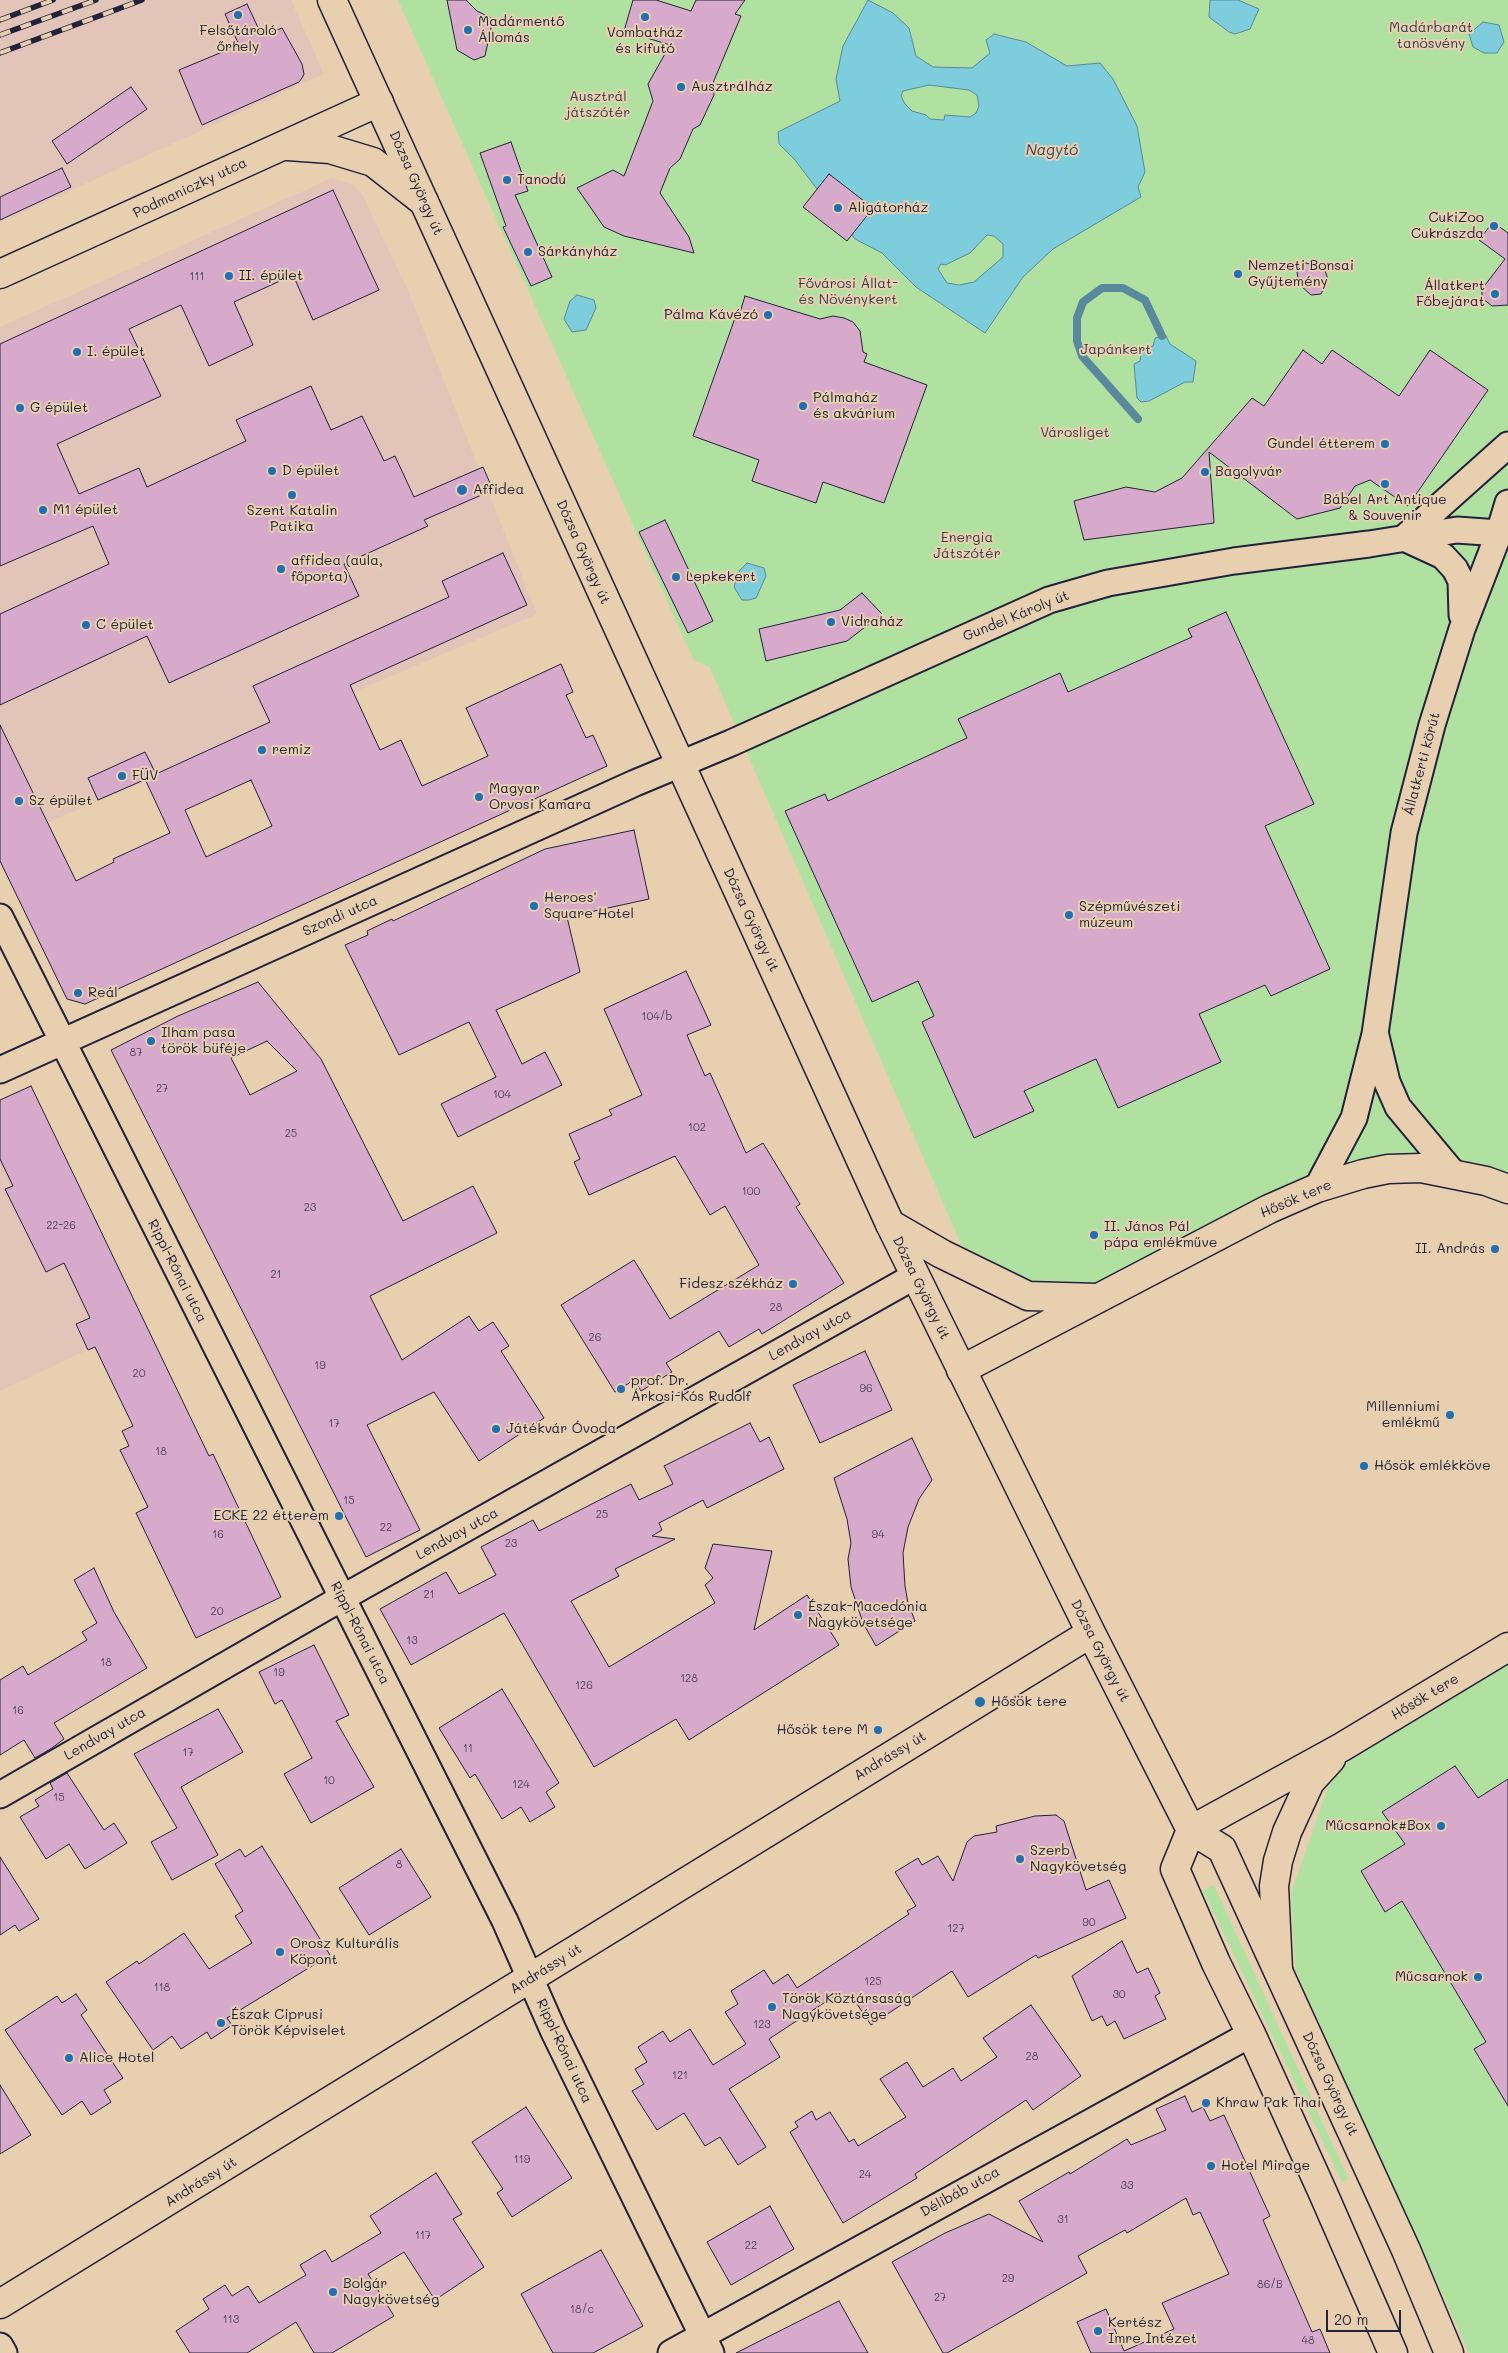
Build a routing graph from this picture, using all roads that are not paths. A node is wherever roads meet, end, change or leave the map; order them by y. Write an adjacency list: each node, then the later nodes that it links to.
1 (332, 0): 2 (main road, Dózsa György út)
2 (379, 102): 3 (main road, Podmaniczky utca); 4 (main road, Dózsa György út)
3 (284, 146): 4 (main road); 5 (main road, Podmaniczky utca)
4 (424, 202): 11 (main road, Dózsa György út)
5 (0, 274)
6 (1508, 445): 9 (street)
7 (1508, 503): 8 (street, Állatkerti körút)
8 (1499, 533): 9 (street, Gundel Károly út); 10 (street, Állatkerti körút)
9 (1404, 538): 10 (street); 11 (street, Gundel Károly út)
10 (1462, 629): 13 (street, Állatkerti körút)
11 (680, 764): 14 (street, Szondi utca); 19 (main road, Dózsa György út)
12 (0, 917): 14 (street, Rippl-Rónai utca)
13 (1375, 1034): 16 (street, Állatkerti körút); 17 (street, Állatkerti körút)
14 (62, 1042): 15 (street, Szondi utca); 23 (street, Rippl-Rónai utca)
15 (0, 1070)
16 (1453, 1173): 17 (main road, Hősök tere); 18 (main road, Hősök tere)
17 (1317, 1188): 21 (main road, Hősök tere)
18 (1508, 1189)
19 (890, 1224): 20 (main road, Dózsa György út); 21 (main road, Hősök tere)
20 (915, 1276): 22 (main road, Dózsa György út); 23 (street, Lendvay utca)
21 (1100, 1298): 22 (main road, Hősök tere)
22 (961, 1370): 24 (main road, Dózsa György út)
23 (342, 1598): 27 (street, Lendvay utca); 30 (street, Rippl-Rónai utca)
24 (1091, 1633): 28 (main road, Dózsa György út); 30 (main road, Andrássy út)
25 (1504, 1652): 26 (main road, Hősök tere)
26 (1342, 1746): 28 (main road, Hősök tere); 29 (main road, Hősök tere)
27 (0, 1795)
28 (1191, 1830): 29 (main road, Dózsa György út); 31 (main road)
29 (1278, 1970): 38 (main road, Dózsa György út)
30 (531, 1979): 32 (main road, Andrássy út); 33 (street, Rippl-Rónai utca)
31 (1251, 2034): 33 (street, Délibáb utca); 37 (main road)
32 (0, 2304)
33 (706, 2344): 36 (street, Délibáb utca)
34 (0, 2346): 35 (street)
35 (4, 2353)
36 (671, 2353)
37 (1392, 2353)
38 (1449, 2353)

